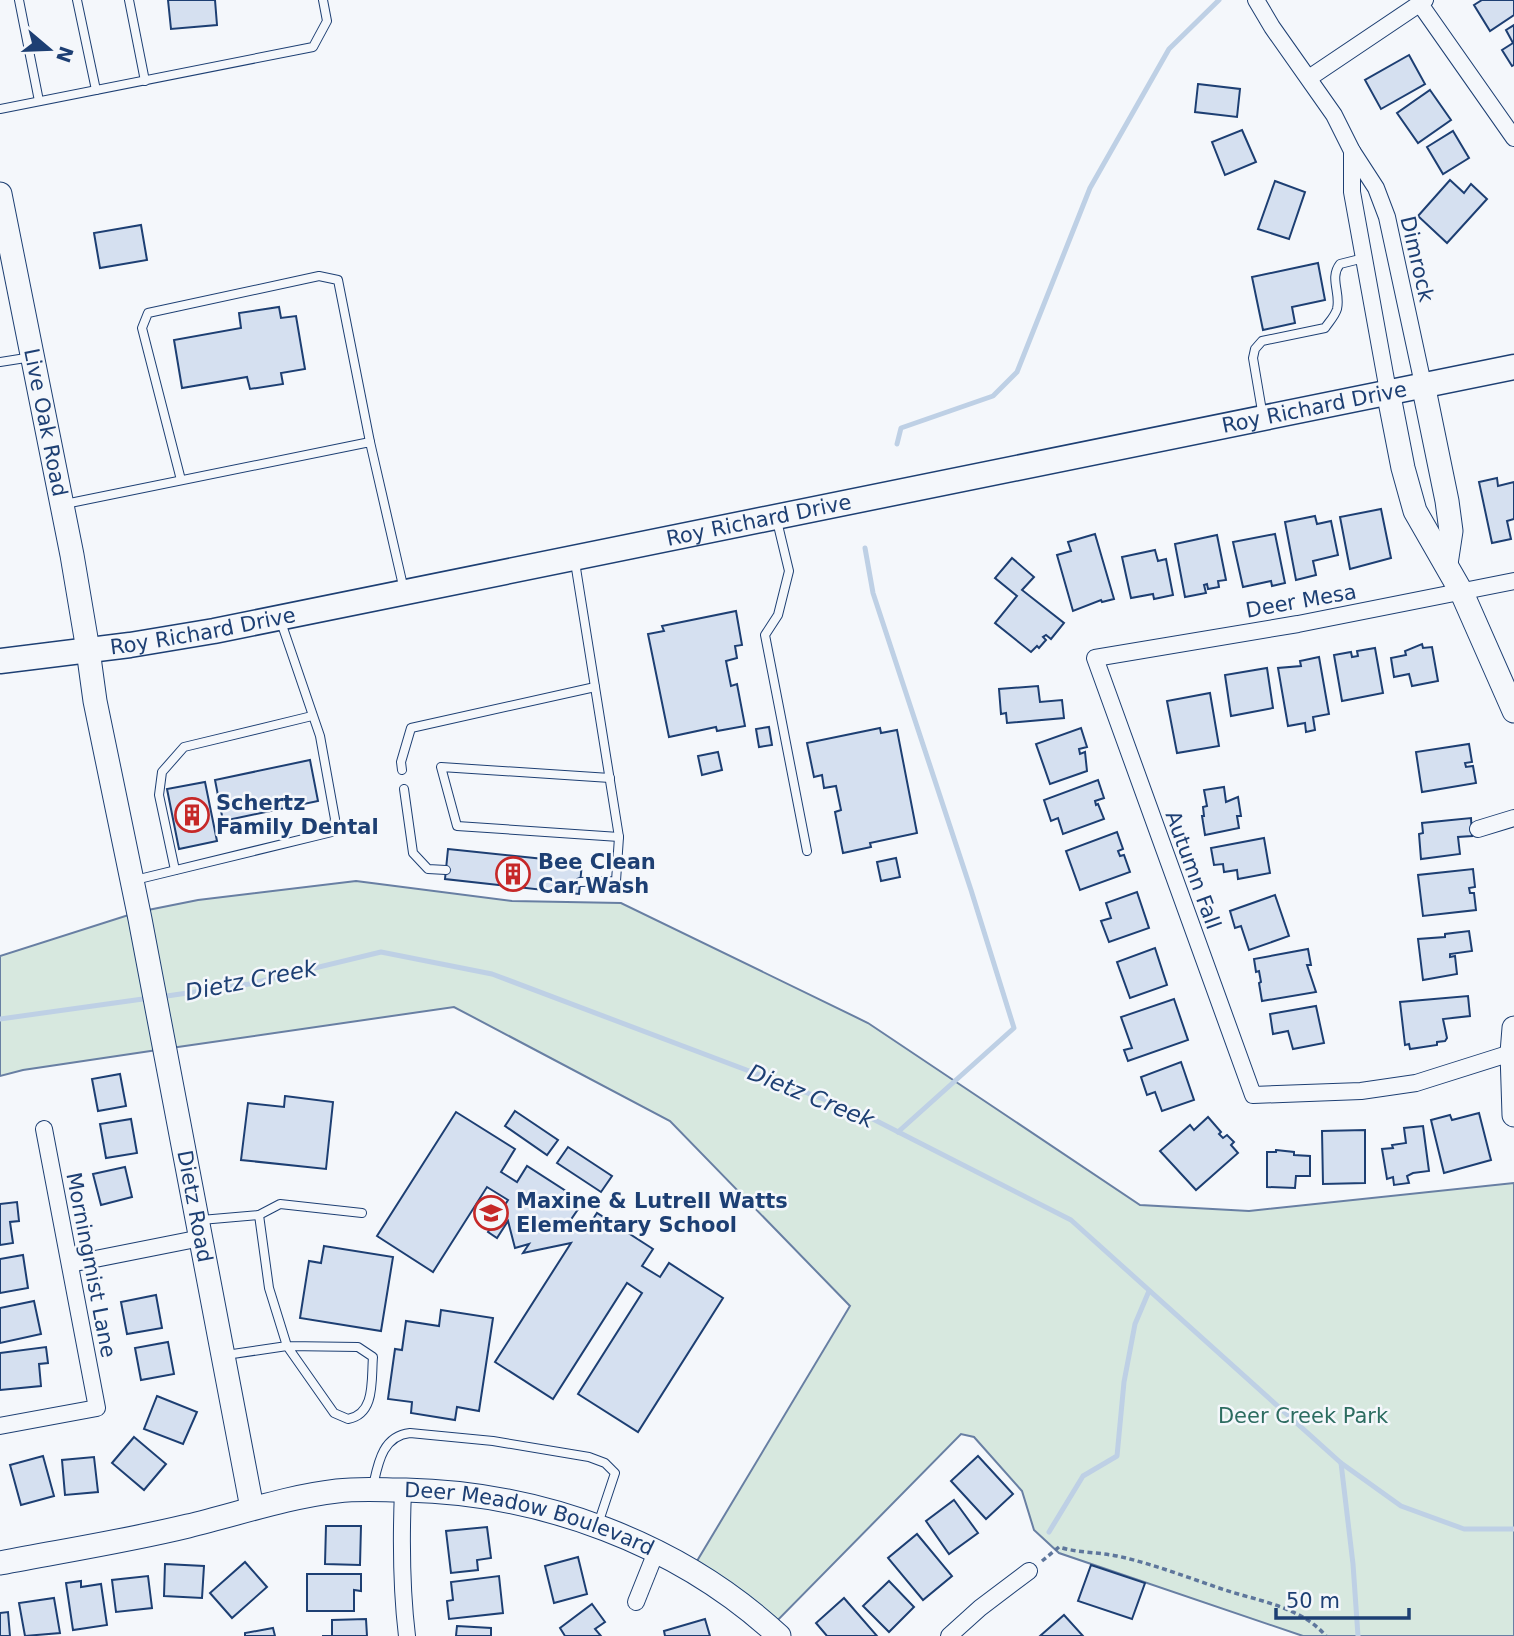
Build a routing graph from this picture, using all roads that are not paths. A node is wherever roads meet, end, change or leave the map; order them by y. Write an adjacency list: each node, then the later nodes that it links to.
1 (19, 0): 10 (lane)
2 (77, 0): 9 (lane)
3 (129, 0): 8 (lane)
4 (323, 0): 8 (lane)
5 (1256, 0): 7 (street, Dimrock)
6 (1422, 2): 7 (street); 12 (street)
7 (1309, 78): 13 (street, Dimrock)
8 (145, 80): 9 (lane)
9 (96, 90): 10 (lane)
10 (39, 102): 11 (lane)
11 (0, 109)
12 (1514, 138)
13 (1352, 151): 16 (street, Dimrock); 20 (street, Dimrock)
14 (0, 194): 15 (street, Live Oak Road)
15 (6, 250): 17 (street, Live Oak Road)
16 (1364, 258): 21 (street, Dimrock); 22 (lane)
17 (32, 356): 18 (lane); 25 (street, Live Oak Road)
18 (0, 362)
19 (1514, 367): 20 (main road, Roy Richard Drive)
20 (1423, 384): 21 (main road, Roy Richard Drive); 28 (street)
21 (1388, 391): 22 (main road, Roy Richard Drive); 28 (street)
22 (1264, 417): 26 (main road, Roy Richard Drive)
23 (370, 443): 24 (lane); 24 (lane); 30 (lane)
24 (181, 480): 25 (lane)
25 (62, 504): 33 (street, Live Oak Road)
26 (776, 518): 27 (main road, Roy Richard Drive); 45 (lane)
27 (575, 559): 30 (main road, Roy Richard Drive); 36 (lane)
28 (1446, 564): 31 (street)
29 (1514, 582): 31 (street, Deer Mesa)
30 (405, 593): 32 (main road, Roy Richard Drive)
31 (1462, 593): 34 (street, Deer Mesa); 37 (street)
32 (280, 618): 33 (main road, Roy Richard Drive); 38 (lane)
33 (89, 650): 35 (main road, Roy Richard Drive); 48 (street, Dietz Road)
34 (1095, 658): 51 (street, Autumn Fall)
35 (0, 661)
36 (595, 687): 39 (lane); 40 (lane)
37 (1514, 711)
38 (312, 716): 46 (lane); 46 (lane)
39 (402, 771)
40 (610, 778): 44 (lane); 44 (lane)
41 (404, 789): 47 (lane)
42 (1514, 818): 43 (street)
43 (1478, 829)
44 (619, 837): 49 (lane)
45 (807, 851)
46 (175, 870): 48 (lane)
47 (446, 870)
48 (132, 880): 56 (street, Dietz Road)
49 (580, 882)
50 (1514, 1028): 51 (street)
51 (1513, 1052): 52 (street)
52 (1514, 1115)
53 (44, 1129): 57 (street, Morningmist Lane)
54 (362, 1213): 55 (lane)
55 (259, 1215): 56 (lane); 58 (lane)
56 (200, 1229): 57 (street); 59 (street, Dietz Road)
57 (70, 1264): 60 (street, Morningmist Lane)
58 (287, 1346): 58 (lane); 59 (lane)
59 (223, 1355): 63 (street, Dietz Road)
60 (0, 1426)
61 (372, 1489): 62 (street, Deer Meadow Boulevard); 63 (street, Deer Meadow Boulevard); 64 (lane)
62 (403, 1490): 64 (street, Deer Meadow Boulevard); 69 (street)
63 (252, 1508): 66 (street)
64 (597, 1527): 65 (street, Deer Meadow Boulevard)
65 (656, 1552): 68 (street); 70 (street, Deer Meadow Boulevard)
66 (0, 1563)
67 (1029, 1571): 71 (street)
68 (636, 1602)
69 (407, 1636)
70 (779, 1636)
71 (949, 1636)

